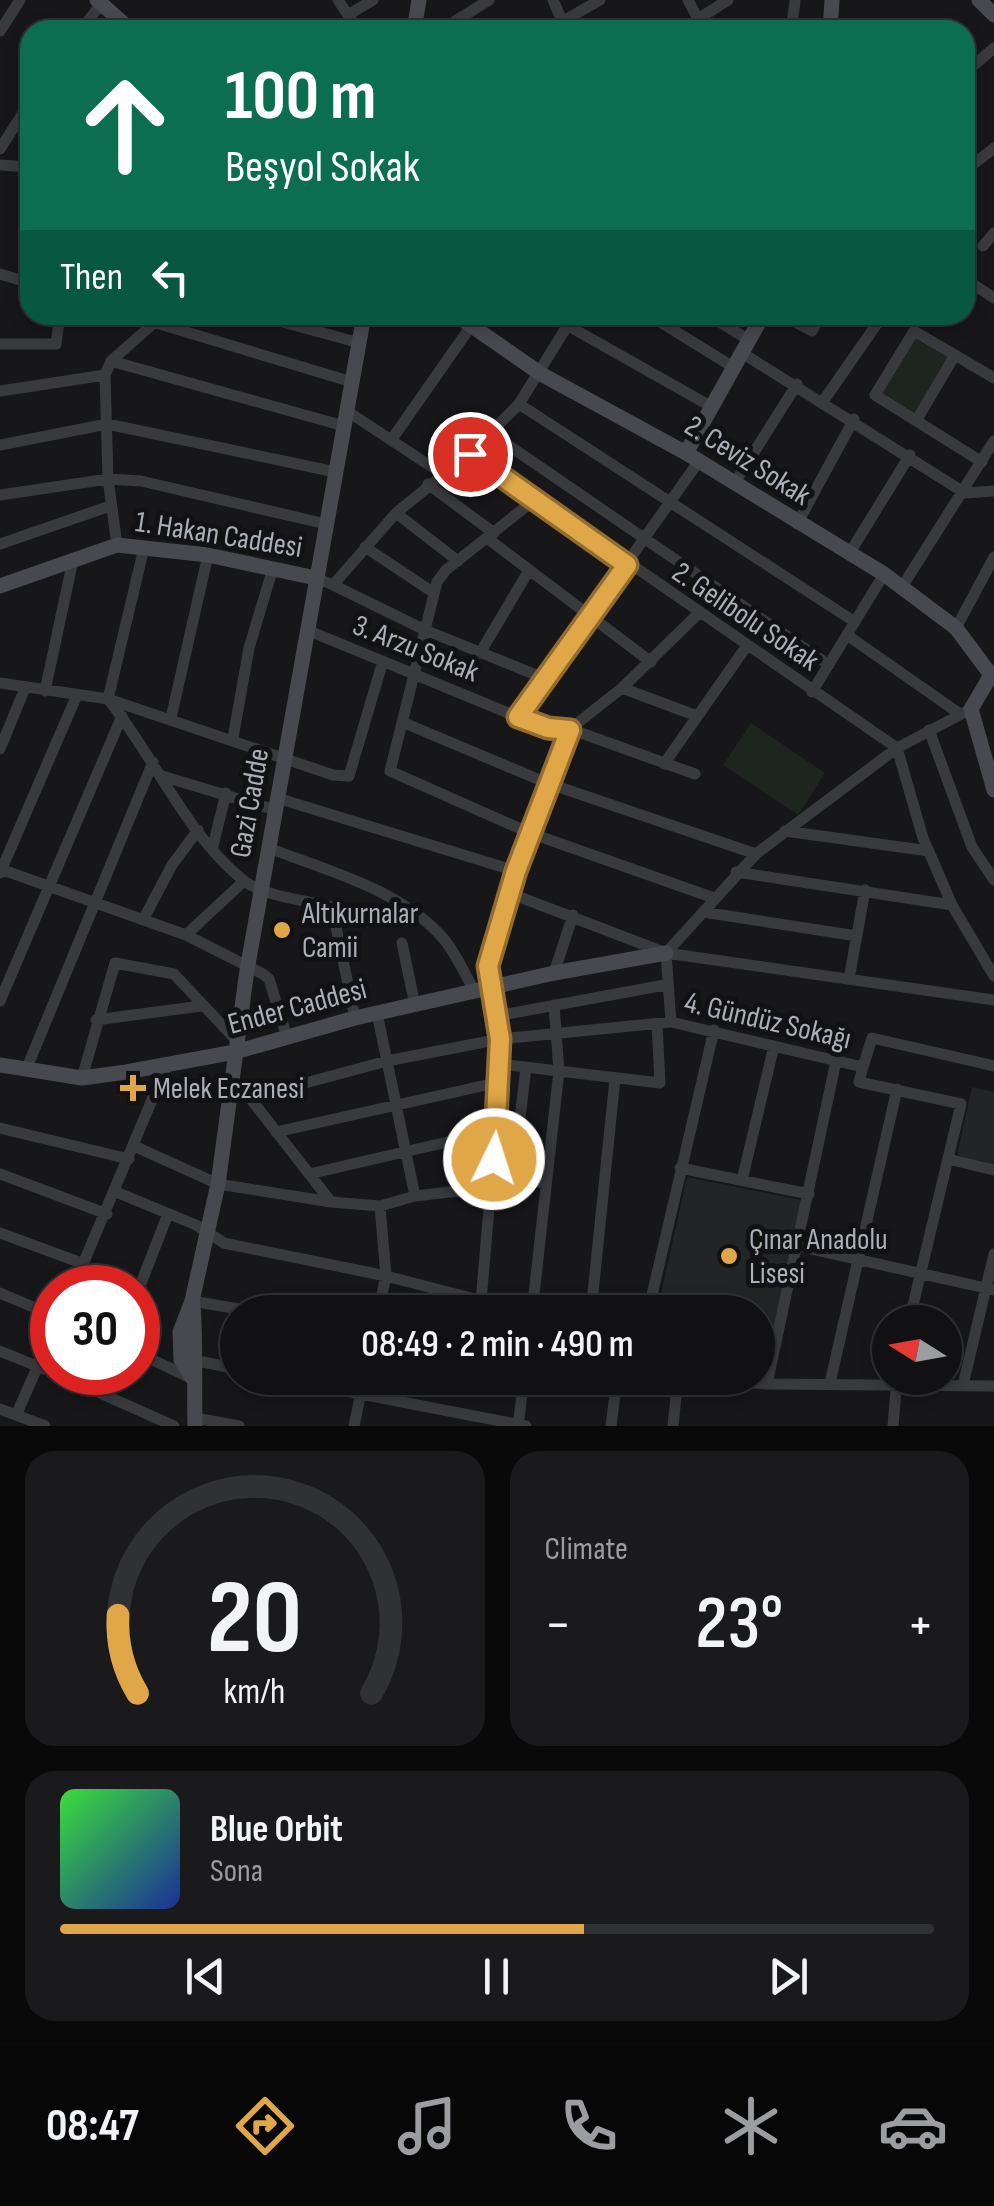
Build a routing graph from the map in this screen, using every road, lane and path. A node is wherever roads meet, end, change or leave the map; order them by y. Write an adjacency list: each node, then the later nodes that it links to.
1 (20, 0): 16 (street)
2 (338, 0): 10 (street)
3 (373, 0): 10 (street)
4 (489, 0): 14 (street)
5 (600, 0): 15 (street)
6 (688, 0): 7 (street)
7 (728, 0)
8 (979, 0): 11 (main road)
9 (99, 2): 12 (main road)
10 (348, 15): 13 (street)
11 (994, 15)
12 (119, 20)
13 (351, 20)
14 (457, 20)
15 (573, 20)
16 (0, 32)
17 (994, 48): 18 (street)
18 (975, 65)
19 (20, 118): 21 (street)
20 (994, 148): 22 (street)
21 (0, 149)
22 (975, 163)
23 (994, 233): 24 (street)
24 (983, 246)
25 (59, 325): 38 (street)
26 (152, 325): 41 (street)
27 (177, 325): 45 (street)
28 (294, 325): 37 (street)
29 (363, 325): 37 (main road, Gazi Cadde)
30 (568, 325): 42 (street)
31 (579, 325): 50 (street)
32 (673, 325): 39 (street)
33 (717, 325): 39 (street)
34 (757, 325): 39 (main road)
35 (876, 325): 48 (street)
36 (471, 326): 42 (main road, 2. Ceviz Sokak); 56 (street)
37 (360, 343): 45 (main road, Gazi Cadde)
38 (0, 344)
39 (741, 353): 46 (street); 50 (main road)
40 (955, 355): 44 (street); 53 (street); 53 (street)
41 (111, 361): 43 (street); 51 (street)
42 (541, 374): 49 (street); 61 (main road, 2. Ceviz Sokak)
43 (105, 375): 47 (street); 54 (street)
44 (994, 378)
45 (352, 382): 51 (main road, Gazi Cadde)
46 (797, 384): 48 (street); 67 (street)
47 (0, 391)
48 (824, 400): 52 (street)
49 (519, 404): 55 (street); 72 (street)
50 (712, 406): 61 (main road)
51 (346, 419): 56 (street); 63 (main road, Gazi Cadde)
52 (854, 419): 60 (street); 76 (street)
53 (916, 421): 62 (street)
54 (108, 424): 58 (street); 63 (street); 65 (street)
55 (492, 434): 59 (street); 78 (street)
56 (392, 439): 64 (street)
57 (994, 441): 62 (street)
58 (0, 445)
59 (470, 454): 64 (street); 71 (street, 2. Gelibolu Sokak)
60 (910, 454): 69 (street); 83 (street)
61 (692, 457): 67 (main road, 2. Ceviz Sokak); 72 (street)
62 (982, 462): 69 (street)
63 (336, 472): 75 (main road, Gazi Cadde)
64 (441, 473): 66 (street)
65 (108, 479): 70 (street); 73 (street); 75 (street)
66 (428, 484): 74 (street); 77 (street)
67 (734, 484): 76 (main road, 2. Ceviz Sokak)
68 (994, 491): 69 (street)
69 (965, 493): 95 (street)
70 (0, 495)
71 (533, 501): 77 (street); 88 (street, 2. Gelibolu Sokak)
72 (671, 503): 78 (street); 99 (street)
73 (110, 506): 79 (street); 80 (street)
74 (396, 513): 81 (street); 87 (street)
75 (326, 524): 92 (main road, Gazi Cadde)
76 (797, 524): 83 (main road, 2. Ceviz Sokak)
77 (491, 536): 87 (street); 90 (street)
78 (647, 538): 88 (street); 108 (street)
79 (0, 544)
80 (117, 545): 82 (main road, 1. Hakan Caddesi); 86 (main road, 1. Hakan Caddesi)
81 (365, 546): 93 (street); 96 (street)
82 (144, 548): 84 (main road, 1. Hakan Caddesi); 118 (street)
83 (848, 554): 91 (main road, 2. Ceviz Sokak)
84 (208, 555): 89 (main road, 1. Hakan Caddesi); 123 (street)
85 (994, 557): 100 (street)
86 (74, 560): 94 (main road, 1. Hakan Caddesi); 115 (street)
87 (458, 560): 96 (street)
88 (627, 565): 97 (street, 2. Gelibolu Sokak); 98 (street)
89 (272, 568): 92 (main road, 1. Hakan Caddesi); 127 (street)
90 (528, 572): 98 (street); 105 (street)
91 (884, 574): 95 (main road, 2. Ceviz Sokak); 99 (street)
92 (316, 578): 93 (street); 101 (main road, Gazi Cadde)
93 (333, 585): 102 (street)
94 (0, 586)
95 (902, 587): 100 (main road, 2. Ceviz Sokak)
96 (434, 594): 102 (street)
97 (698, 614): 104 (street, 2. Gelibolu Sokak); 107 (street)
98 (590, 618): 107 (street); 111 (street)
99 (855, 622): 103 (street)
100 (956, 628): 110 (main road, 2. Ceviz Sokak)
101 (307, 630): 106 (street, 3. Arzu Sokak); 130 (main road, Gazi Cadde)
102 (425, 630): 105 (street); 109 (street)
103 (847, 635): 108 (street); 119 (street)
104 (746, 647): 116 (street, 2. Gelibolu Sokak); 121 (street)
105 (480, 652): 111 (street)
106 (383, 661): 109 (street, 3. Arzu Sokak); 130 (street)
107 (650, 662): 114 (street)
108 (828, 666): 116 (street)
109 (414, 674): 122 (street, 3. Arzu Sokak); 124 (street)
110 (993, 675): 119 (main road)
111 (546, 679): 122 (street)
112 (0, 683): 113 (street)
113 (25, 688): 115 (street); 129 (street)
114 (622, 688): 121 (street); 125 (street)
115 (45, 692): 117 (street)
116 (812, 692): 128 (street, 2. Gelibolu Sokak)
117 (78, 695): 118 (street); 147 (street)
118 (108, 699): 120 (street); 123 (street)
119 (966, 712): 126 (street); 133 (main road)
120 (122, 716): 131 (street); 152 (street)
121 (697, 716): 132 (street)
122 (518, 717): 125 (street, 3. Arzu Sokak)
123 (171, 718): 127 (street)
124 (402, 722): 136 (street); 142 (street)
125 (570, 730): 132 (street, 3. Arzu Sokak); 136 (street)
126 (929, 730): 128 (street); 150 (street)
127 (233, 738): 130 (street)
128 (897, 748): 141 (street); 145 (street)
129 (0, 749)
130 (286, 757): 139 (main road, Gazi Cadde)
131 (153, 762): 135 (street); 157 (street)
132 (664, 764): 134 (street, 3. Arzu Sokak)
133 (990, 767): 137 (main road)
134 (694, 774)
135 (162, 776): 138 (street); 140 (street)
136 (547, 782): 142 (street); 146 (street)
137 (994, 790)
138 (226, 793): 139 (street); 143 (street)
139 (276, 804): 144 (main road, Gazi Cadde); 148 (street)
140 (198, 830): 143 (street); 162 (street)
141 (785, 831): 145 (street); 146 (street)
142 (530, 834): 148 (street); 156 (street)
143 (213, 846): 151 (street)
144 (269, 848): 153 (main road, Gazi Cadde); 175 (street)
145 (928, 851): 158 (street)
146 (756, 854): 149 (street)
147 (0, 870): 152 (street)
148 (516, 871): 155 (street)
149 (736, 872): 154 (street); 156 (street)
150 (994, 880)
151 (244, 882): 153 (street); 164 (street)
152 (49, 885): 157 (street); 176 (street)
153 (262, 888): 159 (street); 170 (main road, Gazi Cadde)
154 (865, 890): 158 (street); 165 (street)
155 (509, 893): 161 (street); 175 (street)
156 (714, 898): 160 (street)
157 (94, 900): 162 (street); 201 (street)
158 (952, 905): 168 (street)
159 (332, 907): 163 (street); 183 (street)
160 (703, 912): 165 (street); 169 (street)
161 (573, 915): 169 (street); 171 (street)
162 (144, 918): 164 (street)
163 (368, 922)
164 (186, 934): 170 (street)
165 (857, 936): 173 (street)
166 (994, 938): 168 (street)
167 (402, 943): 178 (street)
168 (978, 946): 172 (street)
169 (666, 952): 171 (main road, Ender Caddesi); 173 (street); 174 (street)
170 (248, 970): 189 (street); 191 (main road, Gazi Cadde)
171 (554, 973): 175 (main road, Ender Caddesi)
172 (994, 976)
173 (849, 980): 177 (street)
174 (665, 986): 179 (street); 185 (street)
175 (483, 990): 178 (main road, Ender Caddesi); 182 (street)
176 (0, 1000)
177 (994, 1000)
178 (414, 1005): 181 (main road, Ender Caddesi)
179 (554, 1005): 182 (street); 188 (street)
180 (201, 1006): 184 (street); 184 (street); 191 (street)
181 (377, 1013): 183 (main road, Ender Caddesi); 193 (street)
182 (496, 1016): 190 (street)
183 (354, 1018): 189 (main road, Ender Caddesi)
184 (96, 1020): 203 (street)
185 (671, 1022): 186 (street, 4. Gündüz Sokağı); 187 (street, 4. Gündüz Sokağı)
186 (656, 1024): 188 (street, 4. Gündüz Sokağı); 204 (street)
187 (714, 1030): 192 (street, 4. Gündüz Sokağı); 216 (street)
188 (558, 1034): 190 (street, 4. Gündüz Sokağı); 202 (street)
189 (288, 1037): 191 (main road, Ender Caddesi)
190 (500, 1039): 193 (street, 4. Gündüz Sokağı); 196 (street)
191 (236, 1046): 195 (main road, Ender Caddesi); 207 (main road, Gazi Cadde)
192 (774, 1046): 194 (street, 4. Gündüz Sokağı); 220 (street)
193 (386, 1061): 208 (street, 4. Gündüz Sokağı); 209 (street)
194 (836, 1061): 199 (street, 4. Gündüz Sokağı); 225 (street)
195 (168, 1064): 203 (main road, Ender Caddesi); 214 (street)
196 (500, 1064): 198 (street); 205 (street)
197 (994, 1066): 199 (street)
198 (526, 1067): 202 (street); 221 (street)
199 (863, 1067): 206 (street, 4. Gündüz Sokağı)
200 (2, 1070): 201 (main road, Ender Caddesi)
201 (26, 1070): 203 (main road, Ender Caddesi)
202 (559, 1071): 204 (street); 221 (street)
203 (82, 1078)
204 (615, 1079): 246 (street)
205 (500, 1082): 209 (street); 211 (street)
206 (897, 1090): 215 (street, 4. Gündüz Sokağı); 235 (street)
207 (230, 1095): 208 (street); 222 (main road, Gazi Cadde)
208 (250, 1098): 212 (street)
209 (395, 1104): 212 (street); 213 (street)
210 (0, 1128): 214 (street)
211 (495, 1130): 213 (street); 223 (street)
212 (276, 1132): 219 (street)
213 (404, 1149): 219 (street); 226 (street)
214 (132, 1152): 222 (street); 224 (street)
215 (948, 1159): 217 (street); 238 (street)
216 (680, 1168): 220 (street); 247 (street)
217 (994, 1170)
218 (0, 1174): 229 (street)
219 (309, 1174): 227 (street)
220 (742, 1180): 225 (street)
221 (545, 1183): 245 (street)
222 (218, 1184): 227 (street); 232 (main road, Gazi Cadde)
223 (492, 1187): 226 (street); 244 (street)
224 (116, 1192): 229 (street); 230 (street)
225 (810, 1194): 233 (street)
226 (414, 1196): 228 (street)
227 (331, 1202): 228 (street)
228 (380, 1206): 239 (street)
229 (106, 1214): 236 (street)
230 (168, 1214): 232 (street); 237 (street)
231 (0, 1232): 236 (street)
232 (208, 1234): 239 (street); 248 (main road, Gazi Cadde)
233 (798, 1246): 235 (street); 252 (street)
234 (994, 1254): 240 (street)
235 (858, 1258): 238 (street); 260 (street)
236 (84, 1264)
237 (148, 1265)
238 (920, 1273): 240 (street); 250 (street)
239 (386, 1276): 242 (street); 243 (street)
240 (990, 1289): 263 (street)
241 (0, 1292): 249 (street)
242 (382, 1295)
243 (458, 1295)
244 (482, 1295)
245 (530, 1295)
246 (593, 1295)
247 (652, 1295)
248 (192, 1301): 251 (street); 254 (main road); 258 (main road, Gazi Cadde)
249 (30, 1305)
250 (913, 1305)
251 (220, 1306)
252 (775, 1348)
253 (0, 1351): 255 (street)
254 (198, 1360): 257 (street); 258 (main road)
255 (30, 1363)
256 (160, 1363): 258 (street)
257 (220, 1365)
258 (194, 1379): 273 (main road)
259 (872, 1381): 260 (street)
260 (830, 1383): 262 (street)
261 (30, 1384): 272 (street)
262 (775, 1384)
263 (963, 1385): 264 (street)
264 (994, 1386)
265 (105, 1395): 276 (street)
266 (360, 1395): 275 (street); 278 (street)
267 (522, 1395): 275 (street)
268 (615, 1395): 280 (street)
269 (676, 1395): 281 (street)
270 (895, 1395): 282 (street)
271 (0, 1409): 272 (street)
272 (17, 1413): 274 (street)
273 (195, 1422): 277 (street)
274 (37, 1425)
275 (518, 1425): 279 (street)
276 (174, 1426)
277 (239, 1426)
278 (354, 1426)
279 (526, 1426)
280 (611, 1426)
281 (673, 1426)
282 (892, 1426)

